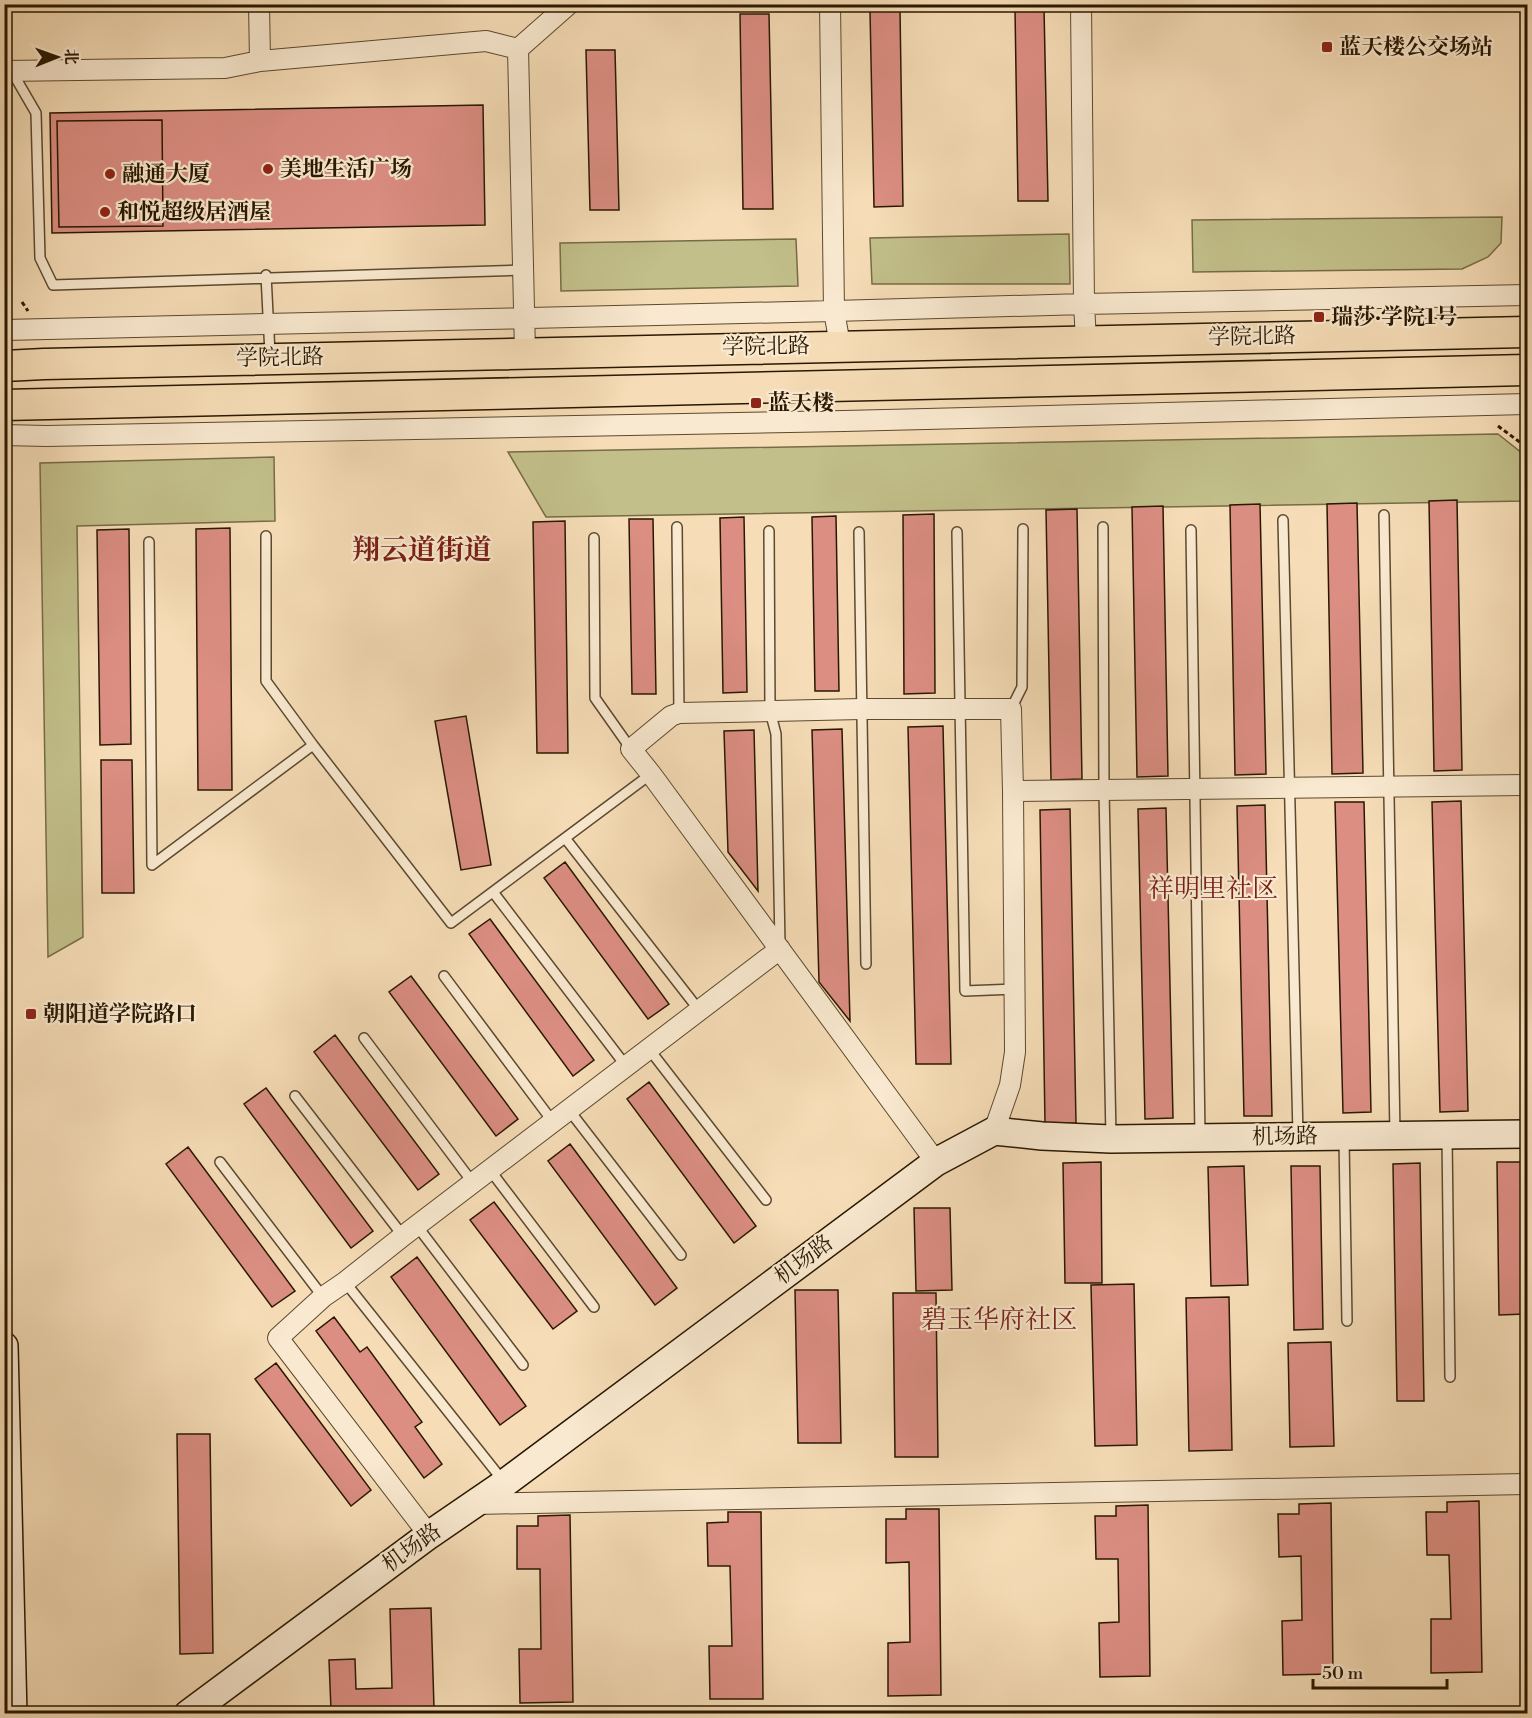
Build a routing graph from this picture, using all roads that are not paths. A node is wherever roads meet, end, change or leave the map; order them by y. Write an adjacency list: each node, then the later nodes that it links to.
1 (259, 4): 6 (street)
2 (569, 4): 5 (street)
3 (830, 4): 12 (street)
4 (1081, 4): 11 (street)
5 (518, 49): 6 (street); 8 (street)
6 (260, 61): 7 (street)
7 (8, 71): 9 (lane)
8 (523, 267): 9 (lane); 13 (street)
9 (266, 276): 14 (lane)
10 (1527, 296): 11 (street)
11 (1083, 304): 12 (street); 17 (street)
12 (834, 311): 13 (street); 18 (street)
13 (524, 318): 14 (street); 19 (street)
14 (268, 324): 15 (street); 20 (lane)
15 (4, 330)
16 (1527, 332): 17 (main road, 学院北路)
17 (1086, 340): 18 (main road, 学院北路)
18 (840, 345): 19 (main road, 学院北路); 23 (main road)
19 (525, 352): 20 (main road, 学院北路)
20 (270, 358): 21 (main road, 学院北路)
21 (4, 366)
22 (1527, 370): 23 (main road, 学院北路)
23 (840, 386): 25 (main road, 学院北路); 26 (street)
24 (1527, 404): 26 (street)
25 (4, 405)
26 (844, 421): 27 (street)
27 (4, 435)
28 (1384, 515): 49 (lane)
29 (1283, 520): 50 (lane)
30 (677, 527): 44 (lane)
31 (1103, 527): 52 (lane)
32 (1023, 529): 42 (lane)
33 (1191, 530): 51 (lane)
34 (769, 531): 43 (lane)
35 (859, 532): 41 (lane)
36 (957, 532): 40 (lane)
37 (266, 536): 45 (lane)
38 (594, 538): 46 (lane)
39 (149, 542): 45 (lane)
40 (960, 708): 41 (street); 42 (street); 59 (lane)
41 (861, 709): 43 (street); 57 (lane)
42 (1011, 709): 53 (street)
43 (770, 711): 44 (street); 56 (lane)
44 (679, 713): 46 (street)
45 (314, 745): 55 (lane)
46 (631, 749): 47 (street)
47 (651, 774): 54 (lane); 56 (street)
48 (1527, 785): 49 (street)
49 (1389, 787): 50 (street); 70 (lane)
50 (1289, 788): 51 (street); 71 (lane)
51 (1195, 789): 52 (street); 72 (lane)
52 (1104, 790): 53 (street); 73 (lane)
53 (1012, 791): 59 (street)
54 (565, 838): 55 (lane); 60 (lane)
55 (493, 892): 63 (lane)
56 (780, 949): 60 (street); 75 (street)
57 (866, 964)
58 (444, 976): 65 (lane)
59 (1015, 989): 66 (street)
60 (699, 1010): 62 (street)
61 (364, 1038): 77 (lane)
62 (649, 1049): 63 (street); 78 (lane)
63 (626, 1066): 65 (street)
64 (295, 1096): 79 (lane)
65 (561, 1116): 76 (street); 80 (lane)
66 (994, 1131): 73 (street, 机场路); 75 (street, 机场路)
67 (1527, 1134): 68 (street, 机场路)
68 (1448, 1135): 70 (street, 机场路); 87 (lane)
69 (1344, 1136): 70 (street, 机场路); 71 (street, 机场路); 84 (lane)
70 (1395, 1136)
71 (1298, 1137): 72 (street, 机场路)
72 (1200, 1138): 73 (street, 机场路)
73 (1111, 1139)
74 (220, 1162): 82 (lane)
75 (936, 1162): 88 (street, 机场路)
76 (490, 1170): 77 (street); 83 (lane)
77 (473, 1183): 79 (street)
78 (766, 1200)
79 (410, 1231): 81 (street); 86 (lane)
80 (681, 1255)
81 (345, 1282): 82 (street); 88 (lane)
82 (323, 1297): 91 (street)
83 (594, 1307)
84 (1347, 1321)
85 (4, 1346): 92 (street)
86 (523, 1365)
87 (1450, 1377)
88 (505, 1483): 90 (street, 机场路)
89 (1527, 1484): 90 (street)
90 (475, 1504): 91 (street, 机场路)
91 (429, 1535): 93 (street, 机场路)
92 (13, 1713)
93 (188, 1713)

